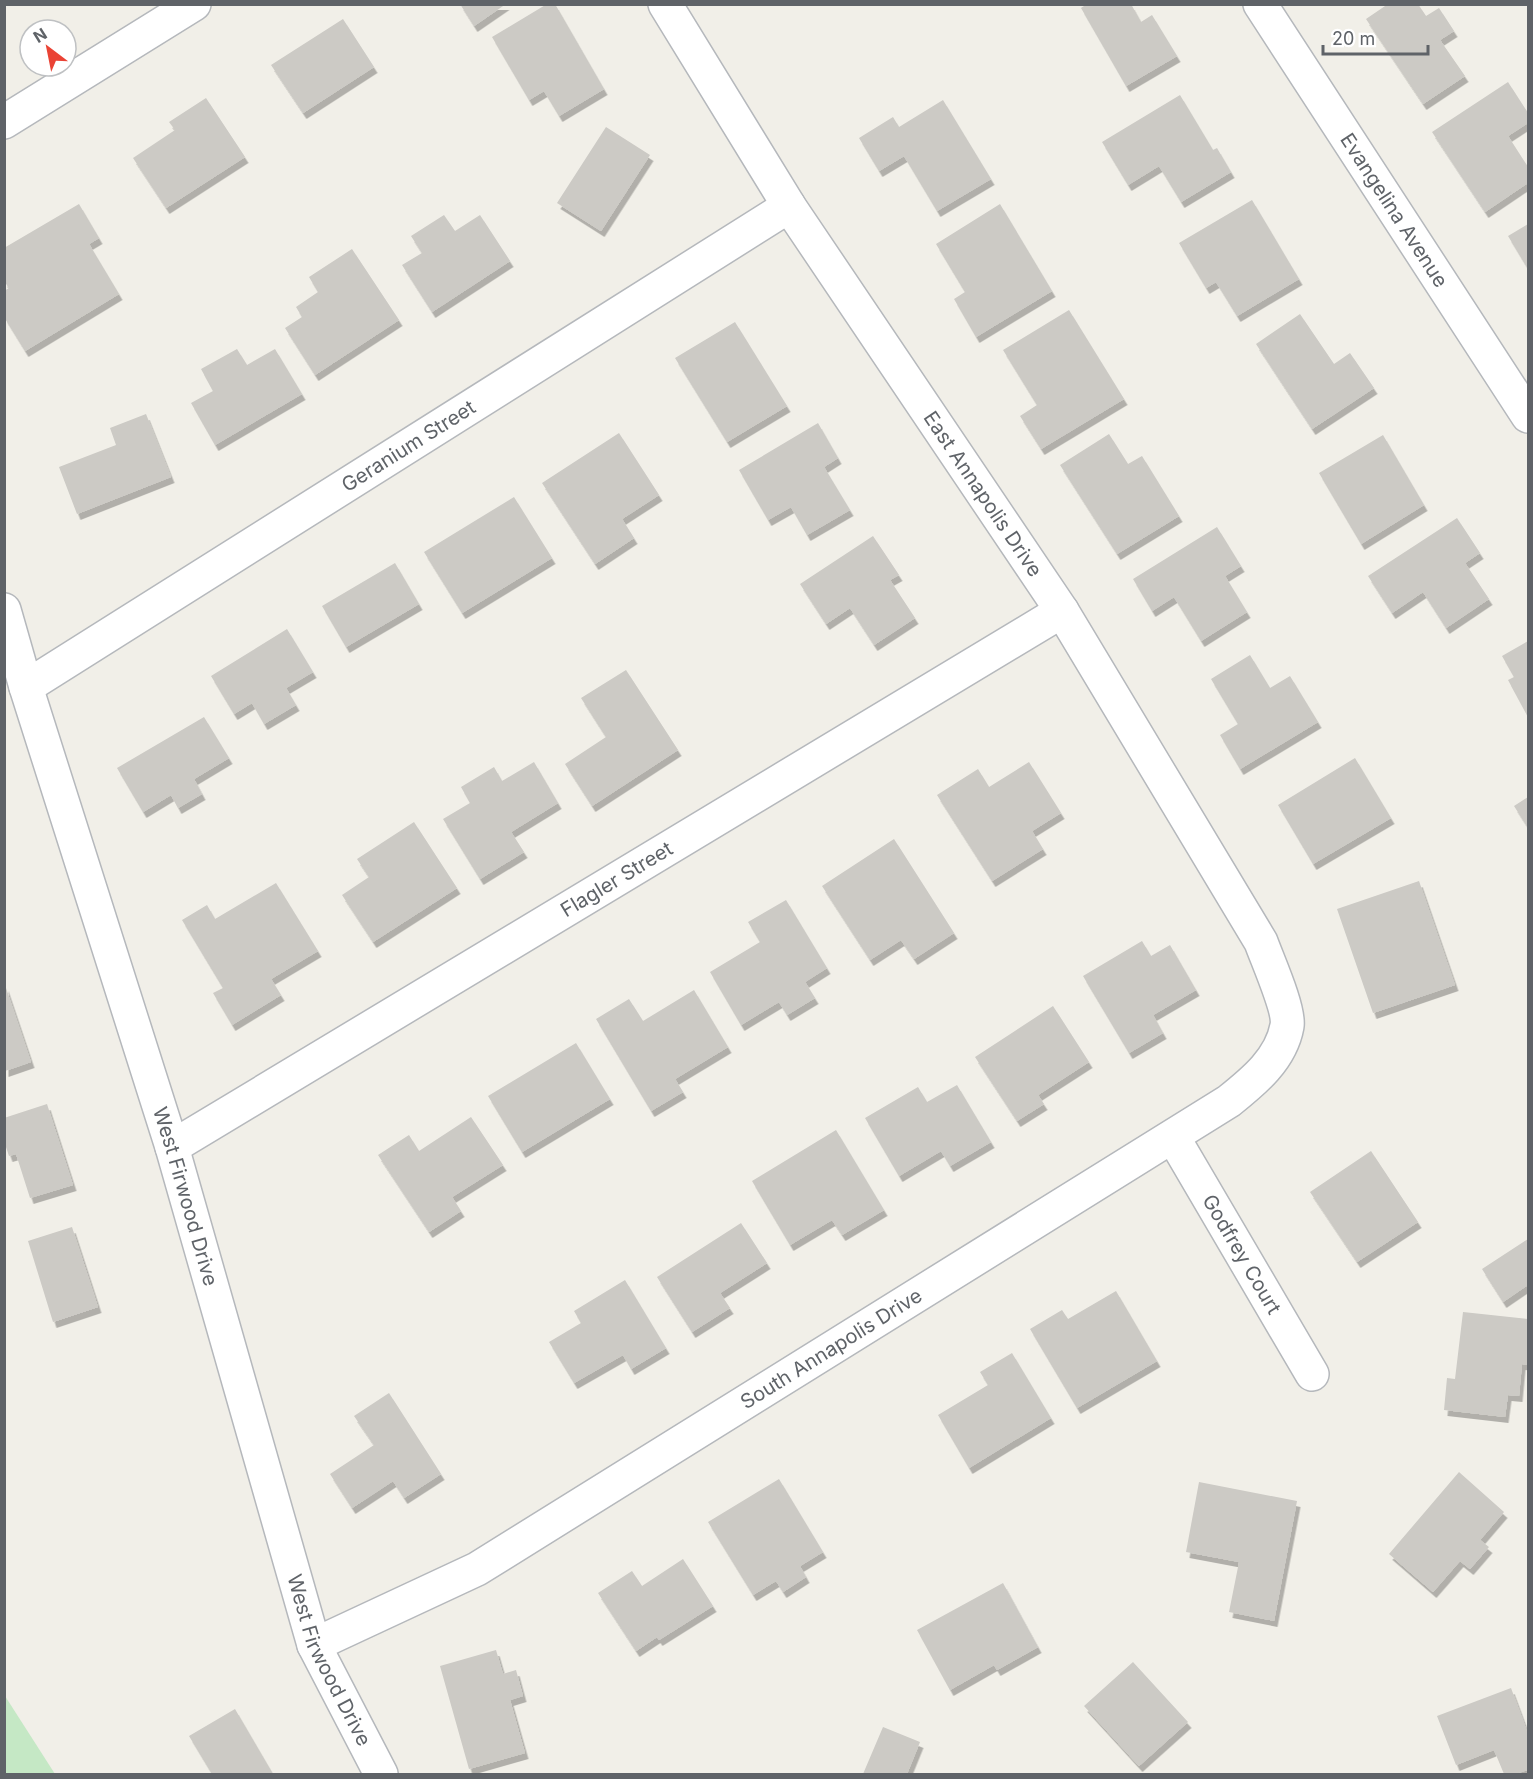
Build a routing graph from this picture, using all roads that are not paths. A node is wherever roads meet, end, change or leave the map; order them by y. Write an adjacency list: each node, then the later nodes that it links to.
1 (194, 4): 4 (street)
2 (665, 4): 5 (street, East Annapolis Drive)
3 (1260, 4): 6 (street, Evangelina Avenue)
4 (4, 122)
5 (789, 206): 8 (street, East Annapolis Drive); 9 (street, Geranium Street)
6 (1528, 416)
7 (4, 610): 9 (street, West Firwood Drive)
8 (1062, 611): 10 (street, East Annapolis Drive); 12 (street, Flagler Street)
9 (26, 687): 12 (street, West Firwood Drive)
10 (1281, 995): 11 (street, South Annapolis Drive)
11 (1173, 1137): 13 (street, Godfrey Court); 14 (street, South Annapolis Drive)
12 (172, 1147): 14 (street, West Firwood Drive)
13 (1312, 1374)
14 (314, 1645): 15 (street, West Firwood Drive)
15 (381, 1774)

